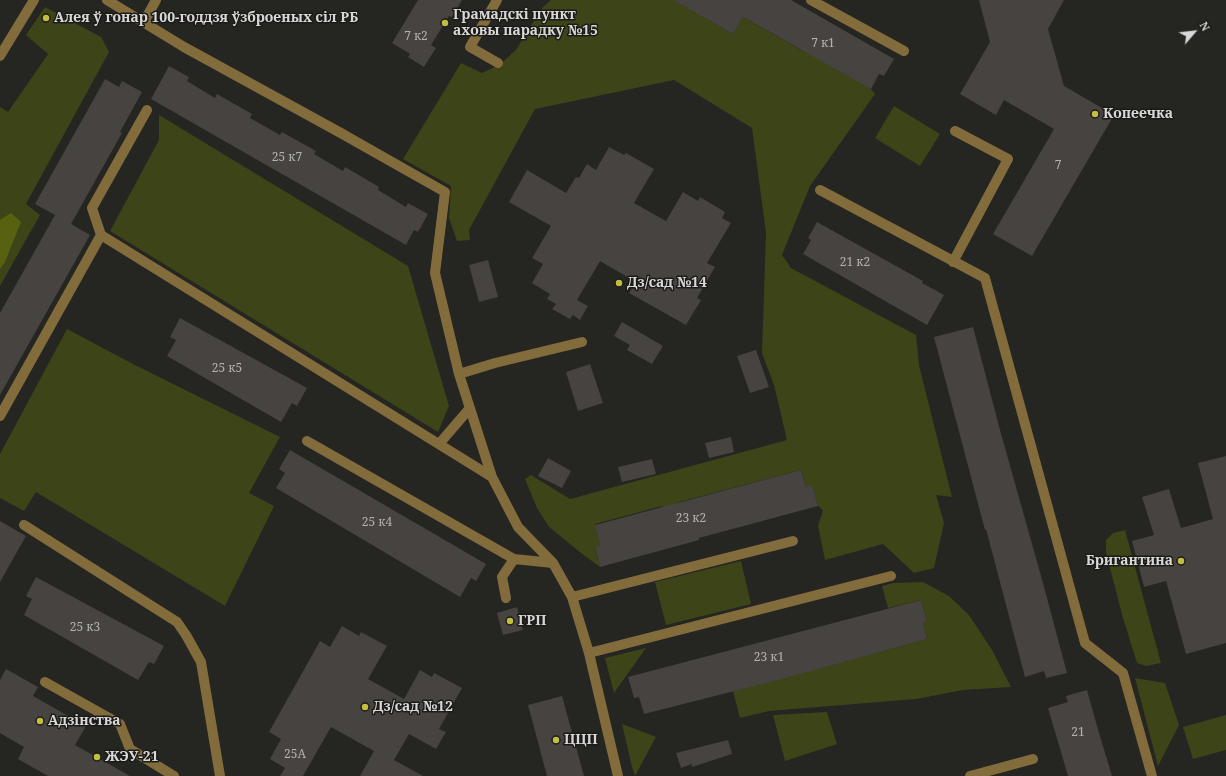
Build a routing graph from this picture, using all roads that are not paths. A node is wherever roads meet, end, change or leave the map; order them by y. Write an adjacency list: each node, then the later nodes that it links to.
1 (34, 0): 8 (lane)
2 (107, 0): 6 (lane)
3 (156, 0): 6 (lane)
4 (497, 0): 9 (lane)
5 (811, 0): 7 (lane)
6 (144, 22): 16 (lane)
7 (904, 51)
8 (0, 56)
9 (498, 63)
10 (147, 110): 13 (lane)
11 (955, 131): 14 (lane)
12 (820, 190): 14 (lane)
13 (101, 235): 18 (lane); 20 (lane)
14 (953, 262): 36 (lane)
15 (582, 342): 16 (lane)
16 (459, 374): 17 (lane)
17 (470, 408): 20 (lane); 21 (lane)
18 (0, 416)
19 (307, 441): 24 (lane)
20 (439, 444): 21 (lane)
21 (492, 477): 25 (lane)
22 (24, 525): 33 (lane)
23 (793, 541): 27 (lane)
24 (514, 559): 25 (lane); 28 (lane)
25 (553, 563): 27 (lane)
26 (891, 576): 29 (lane)
27 (572, 597): 29 (lane)
28 (506, 598)
29 (589, 653): 34 (lane)
30 (45, 682): 32 (lane)
31 (1033, 759): 35 (lane)
32 (174, 776)
33 (220, 776)
34 (618, 776)
35 (970, 776)
36 (1152, 776)

